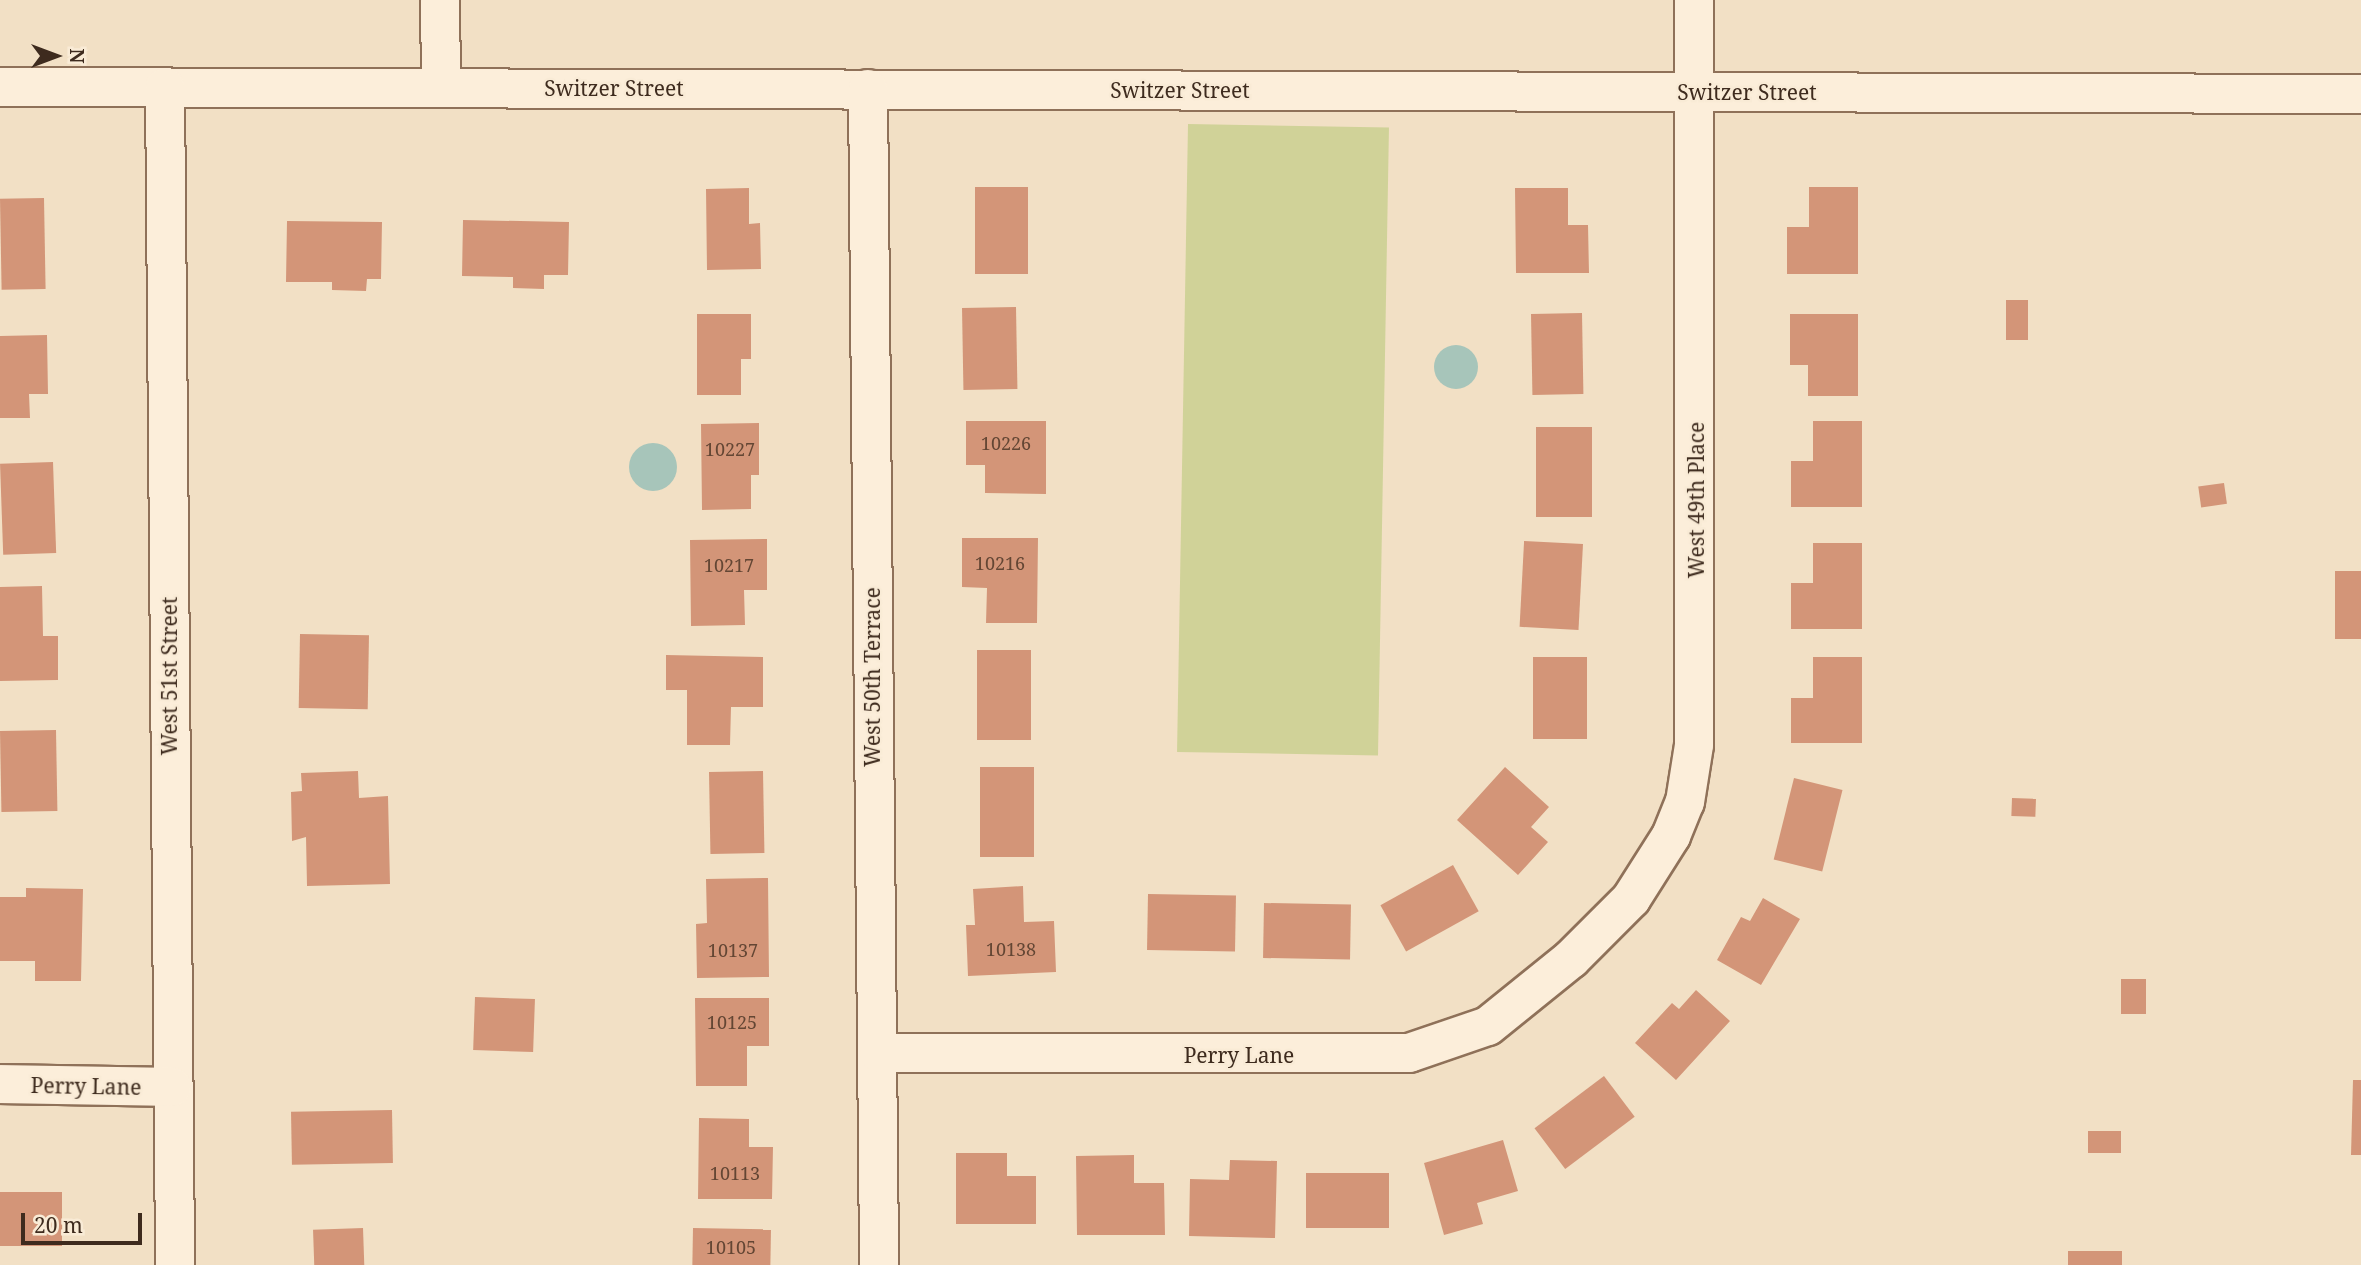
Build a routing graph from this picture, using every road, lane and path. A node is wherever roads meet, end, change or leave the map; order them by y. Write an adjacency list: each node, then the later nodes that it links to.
1 (440, 0): 5 (street)
2 (1695, 0): 7 (street, West 49th Place)
3 (0, 87): 4 (street, Switzer Street)
4 (165, 87): 5 (street, Switzer Street); 12 (street, West 51st Street)
5 (441, 87): 6 (street, Switzer Street)
6 (867, 89): 7 (street, Switzer Street); 10 (street, West 50th Terrace)
7 (1695, 92): 8 (street, Switzer Street); 9 (street, West 49th Place)
8 (2361, 94)
9 (1571, 959): 10 (street, Perry Lane)
10 (879, 1053): 14 (street, West 50th Terrace)
11 (0, 1084): 12 (street, Perry Lane)
12 (172, 1087): 13 (street, West 51st Street)
13 (174, 1265)
14 (879, 1265)

